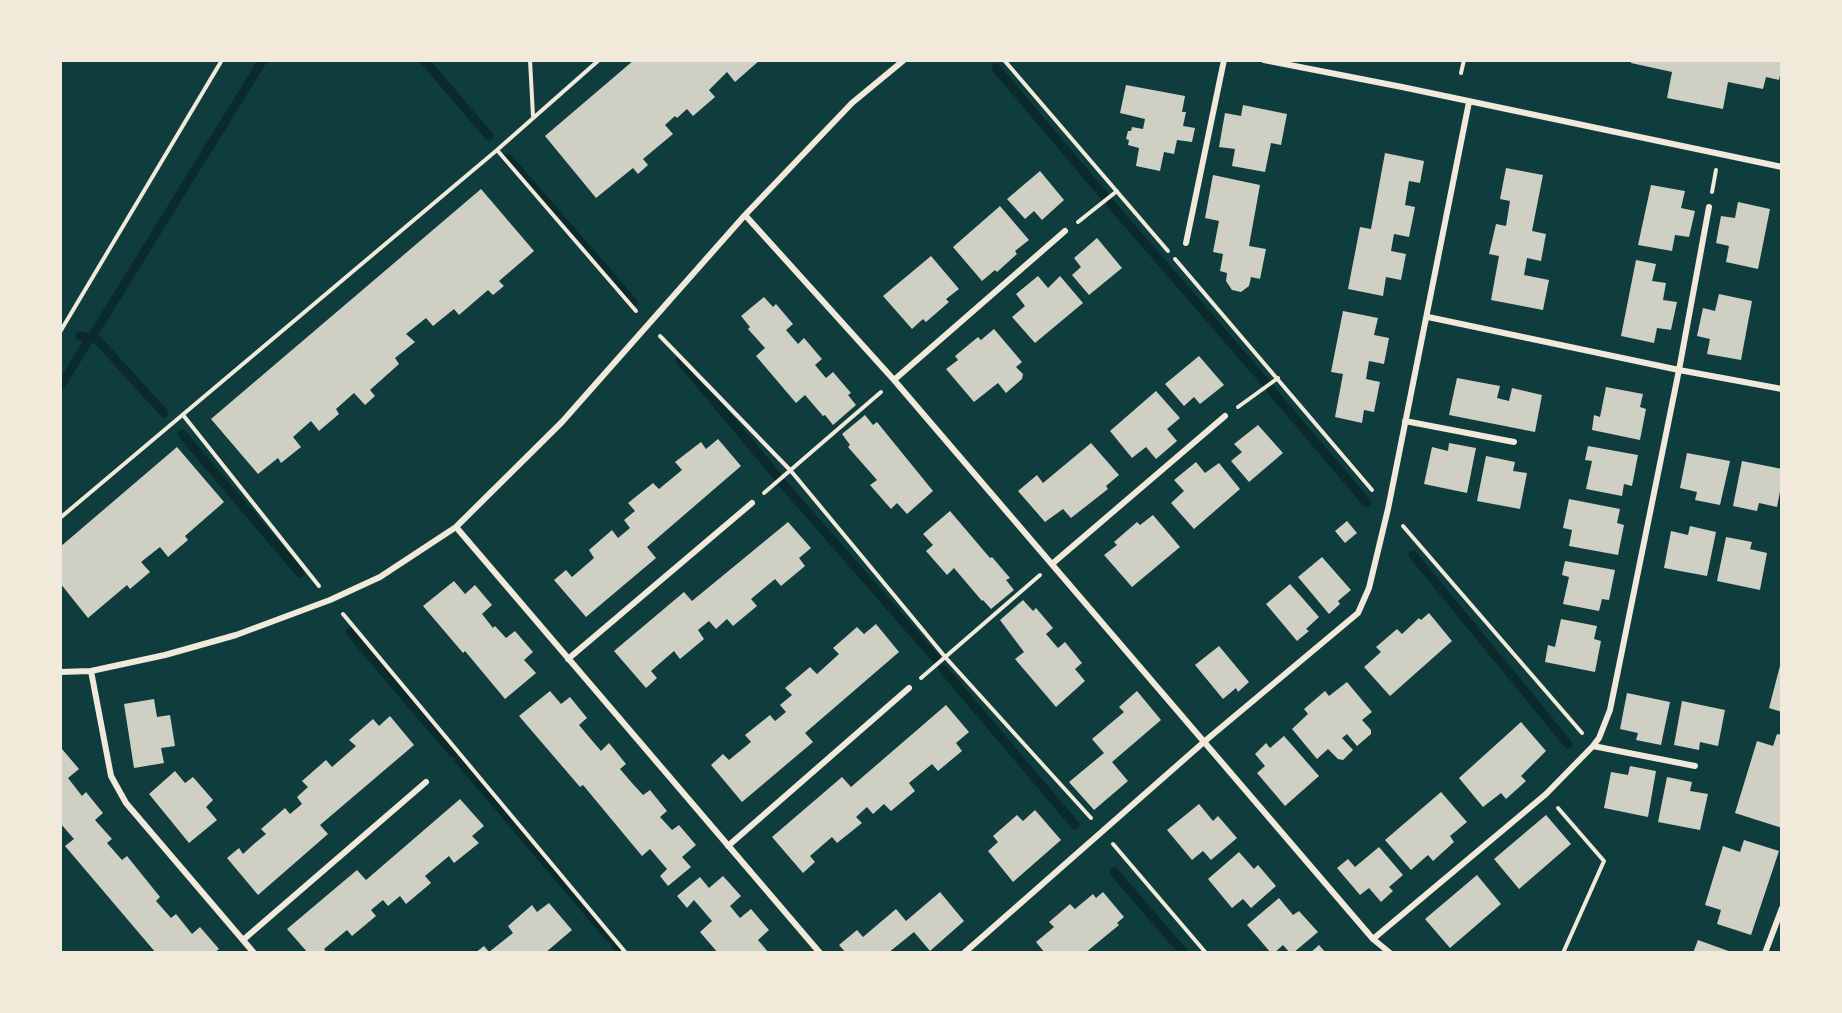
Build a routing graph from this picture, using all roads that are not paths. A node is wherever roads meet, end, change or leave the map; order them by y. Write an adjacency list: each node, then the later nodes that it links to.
1 (904, 60): 7 (street)
2 (1224, 60): 9 (street)
3 (1264, 60): 4 (street)
4 (1469, 102): 5 (street); 10 (street)
5 (1782, 167)
6 (1708, 207): 11 (street)
7 (745, 215): 12 (street); 18 (street)
8 (1065, 231): 12 (street)
9 (1186, 243)
10 (1428, 317): 11 (street); 15 (street)
11 (1679, 370): 13 (street); 25 (street)
12 (894, 380): 19 (street)
13 (1782, 389)
14 (1225, 416): 19 (street)
15 (1405, 421): 16 (street); 24 (street)
16 (1514, 442)
17 (752, 503): 20 (street)
18 (456, 527): 20 (street); 21 (street)
19 (1052, 564): 24 (street)
20 (568, 659): 28 (street)
21 (91, 671): 22 (street); 31 (street)
22 (60, 672)
23 (909, 688): 28 (street)
24 (1205, 741): 30 (street); 34 (street)
25 (1593, 746): 26 (street); 30 (street)
26 (1695, 766)
27 (426, 782): 31 (street)
28 (728, 846): 33 (street)
29 (1782, 908): 36 (street)
30 (1373, 939): 35 (street)
31 (243, 940): 32 (street)
32 (254, 953)
33 (820, 953)
34 (964, 953)
35 (1390, 953)
36 (1765, 953)

